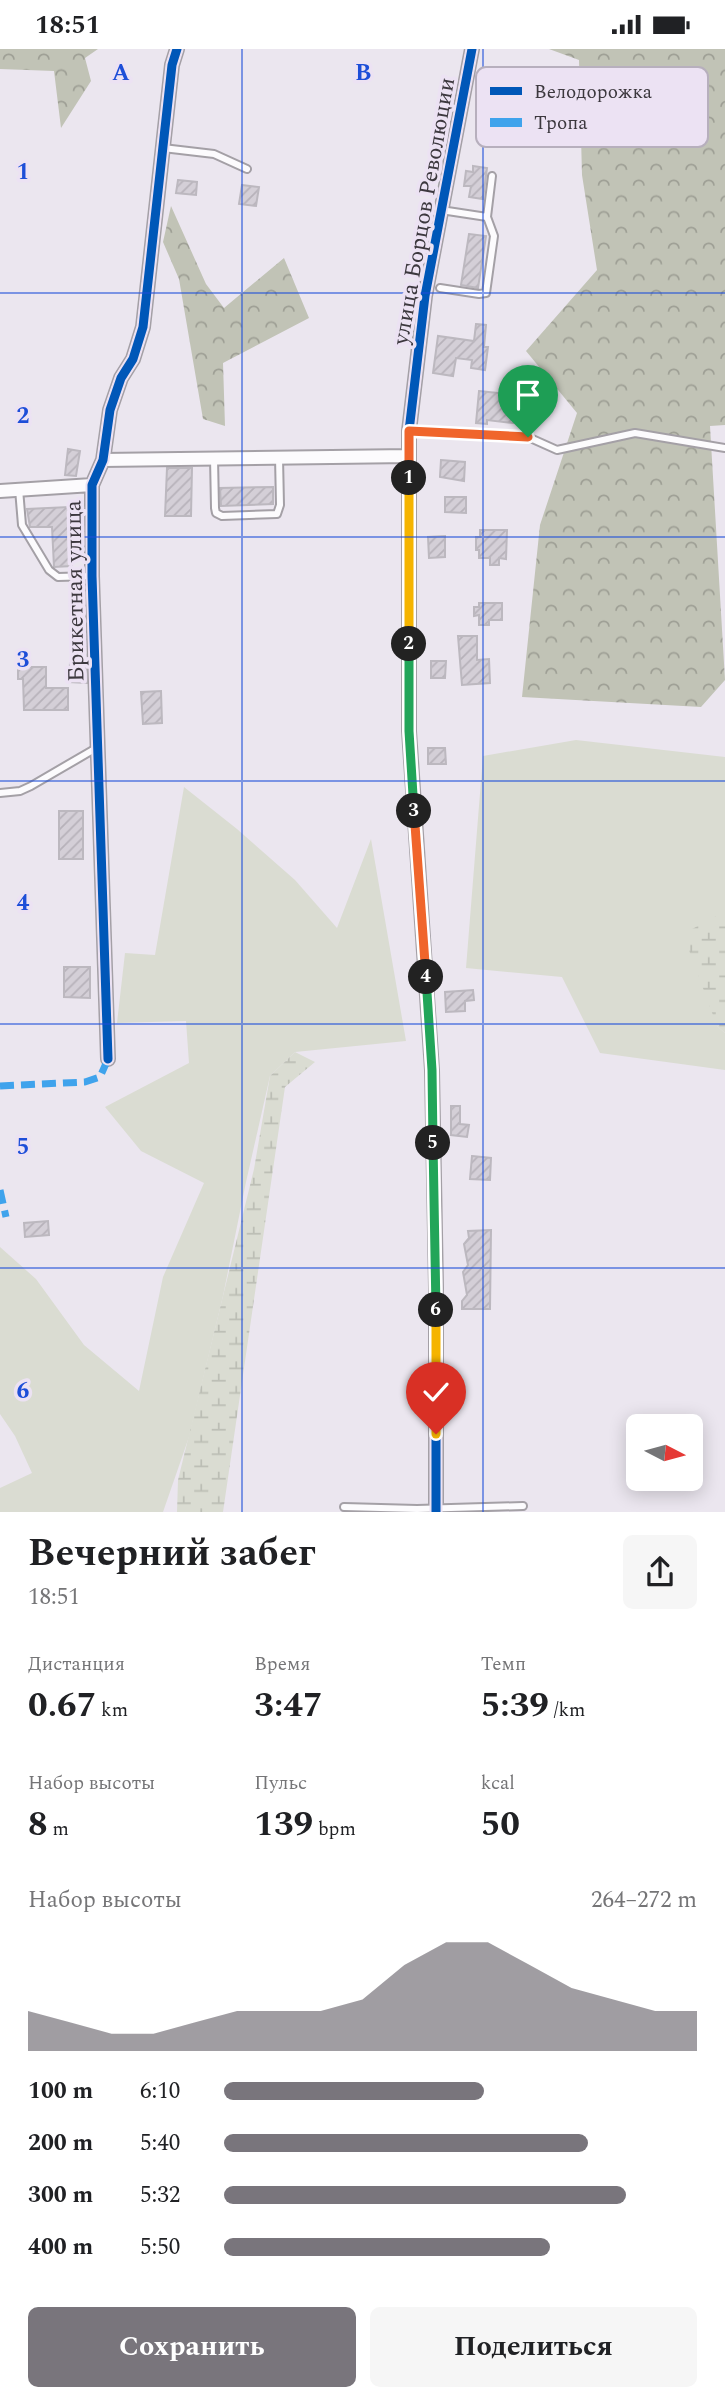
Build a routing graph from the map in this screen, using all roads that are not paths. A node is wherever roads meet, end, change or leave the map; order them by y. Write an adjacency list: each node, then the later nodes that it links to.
1 (177, 49): 3 (street, Брикетная улица)
2 (472, 49): 6 (street, улица Борцов Революции)
3 (163, 148): 4 (lane); 14 (street, Брикетная улица)
4 (247, 169)
5 (492, 176): 7 (lane)
6 (441, 211): 7 (lane); 9 (street, улица Борцов Революции)
7 (486, 217): 8 (lane)
8 (440, 288)
9 (409, 431): 10 (lane); 11 (street, улица Борцов Революции)
10 (725, 448)
11 (409, 456): 12 (street); 24 (street, улица Борцов Революции)
12 (279, 457): 13 (street); 13 (lane)
13 (214, 458): 14 (street)
14 (103, 460): 15 (street, Брикетная улица)
15 (92, 485): 16 (street); 18 (street, Брикетная улица)
16 (19, 489): 17 (street); 18 (lane)
17 (0, 491)
18 (92, 576): 19 (street, Брикетная улица)
19 (98, 747): 20 (lane); 21 (street, Брикетная улица)
20 (0, 793)
21 (108, 1059)
22 (523, 1506): 24 (lane)
23 (344, 1507): 24 (lane)
24 (436, 1510)

